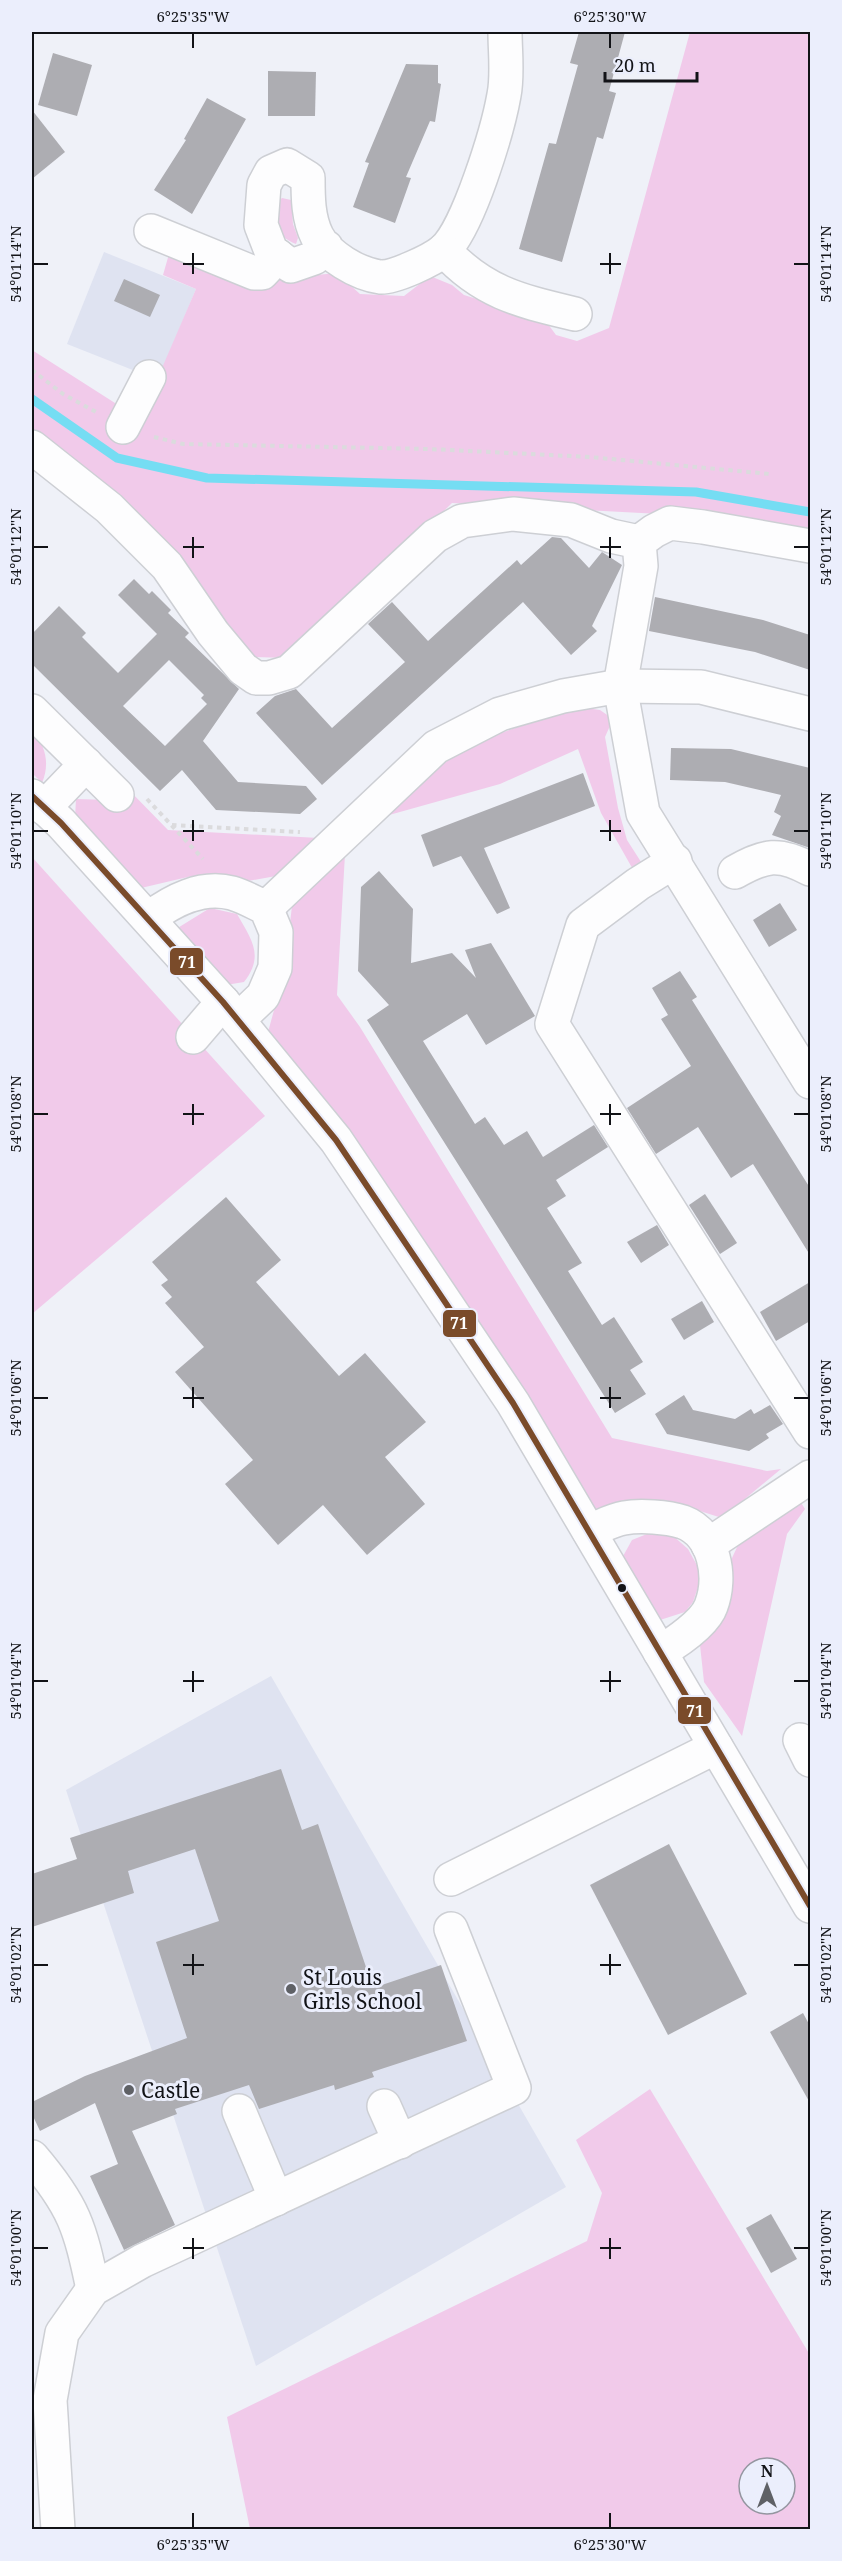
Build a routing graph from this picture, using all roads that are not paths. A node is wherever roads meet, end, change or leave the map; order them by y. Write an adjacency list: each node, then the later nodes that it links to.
1 (505, 32): 4 (street)
2 (151, 231): 5 (street)
3 (326, 247): 4 (street); 5 (street); 5 (street)
4 (444, 250): 6 (street)
5 (278, 256)
6 (575, 314)
7 (149, 377): 8 (street)
8 (123, 427)
9 (32, 447): 10 (street)
10 (639, 542): 11 (street); 12 (street)
11 (810, 546)
12 (620, 686): 14 (street); 18 (street); 21 (street)
13 (32, 711): 15 (street)
14 (810, 714)
15 (86, 764): 16 (street); 17 (street)
16 (117, 795)
17 (38, 802): 22 (street)
18 (675, 861): 25 (street); 26 (street)
19 (810, 869): 20 (street)
20 (735, 872)
21 (266, 908): 22 (street); 23 (street)
22 (149, 918): 23 (street)
23 (231, 1011): 24 (street); 28 (street)
24 (193, 1037)
25 (810, 1082)
26 (810, 1432)
27 (810, 1477): 29 (street)
28 (589, 1531): 29 (street); 30 (street)
29 (708, 1545): 30 (street)
30 (660, 1652): 31 (street)
31 (716, 1747): 32 (street); 33 (street)
32 (799, 1862): 34 (street)
33 (451, 1879)
34 (810, 1906)
35 (451, 1929): 38 (street)
36 (384, 2106): 38 (street)
37 (239, 2111): 40 (street)
38 (400, 2142): 40 (street)
39 (32, 2157): 41 (street)
40 (276, 2199): 41 (street)
41 (93, 2289): 42 (street)
42 (58, 2529)

